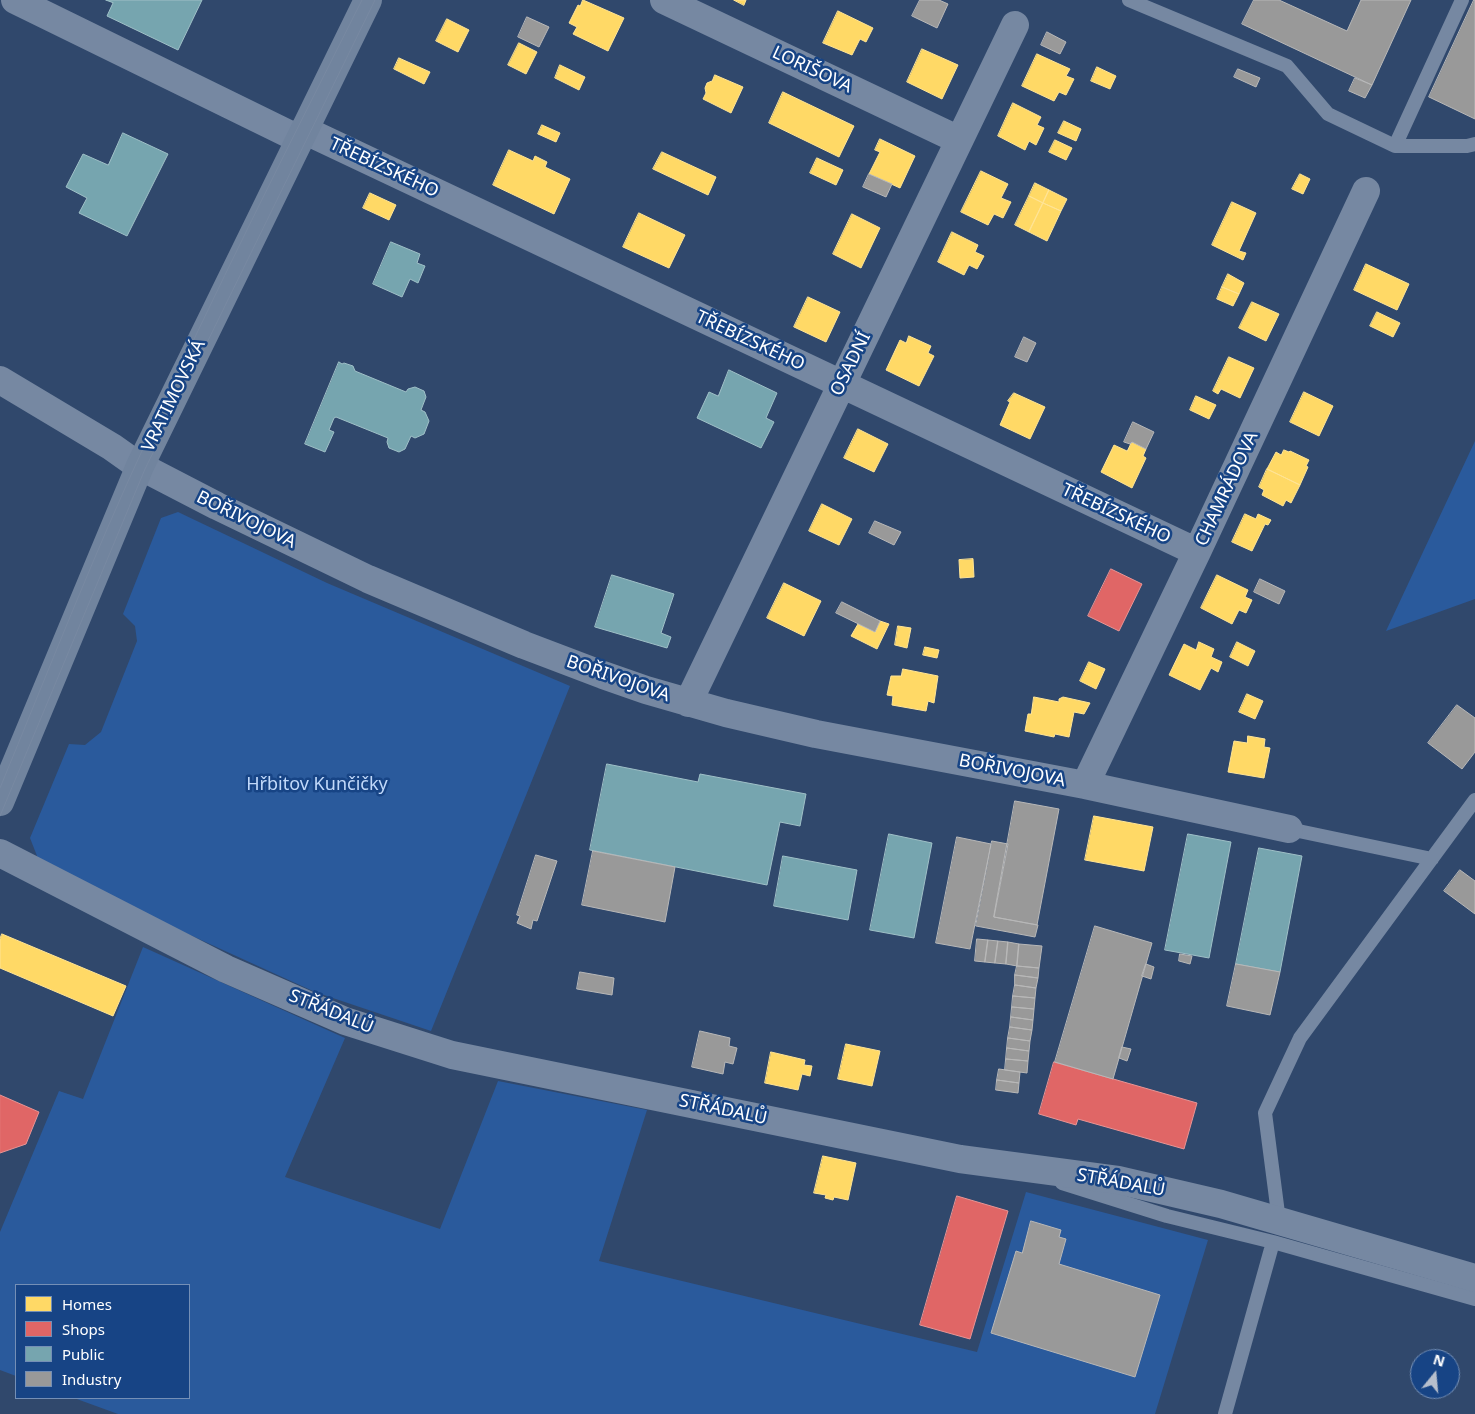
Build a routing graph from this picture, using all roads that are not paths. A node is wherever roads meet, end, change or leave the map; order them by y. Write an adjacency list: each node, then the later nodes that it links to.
1 (15, 0): 7 (street, TŘEBÍZSKÉHO)
2 (368, 0): 7 (street, VRATIMOVSKÁ)
3 (664, 0): 8 (street, LORIŠOVA)
4 (1129, 0): 10 (lane)
5 (1462, 0): 10 (lane)
6 (1015, 25): 8 (street, OSADNÍ)
7 (302, 134): 13 (street, TŘEBÍZSKÉHO); 14 (street, VRATIMOVSKÁ)
8 (959, 140): 13 (street, OSADNÍ)
9 (1475, 144): 10 (lane)
10 (1395, 146)
11 (1366, 191): 15 (street, CHAMRÁDOVA)
12 (0, 380): 14 (street, BOŘIVOJOVA)
13 (841, 384): 15 (street, TŘEBÍZSKÉHO); 16 (street, OSADNÍ)
14 (140, 466): 16 (street, BOŘIVOJOVA); 19 (street, VRATIMOVSKÁ)
15 (1197, 552): 17 (street, CHAMRÁDOVA)
16 (688, 703): 17 (street, BOŘIVOJOVA)
17 (1085, 785): 20 (street, BOŘIVOJOVA)
18 (1475, 800): 22 (lane)
19 (0, 802)
20 (1289, 829): 22 (lane)
21 (0, 853): 23 (street, STŘÁDALŮ)
22 (1432, 859): 23 (lane)
23 (1276, 1232): 24 (street, STŘÁDALŮ); 25 (lane); 26 (lane)
24 (1475, 1278)
25 (1475, 1299)
26 (1225, 1414)

